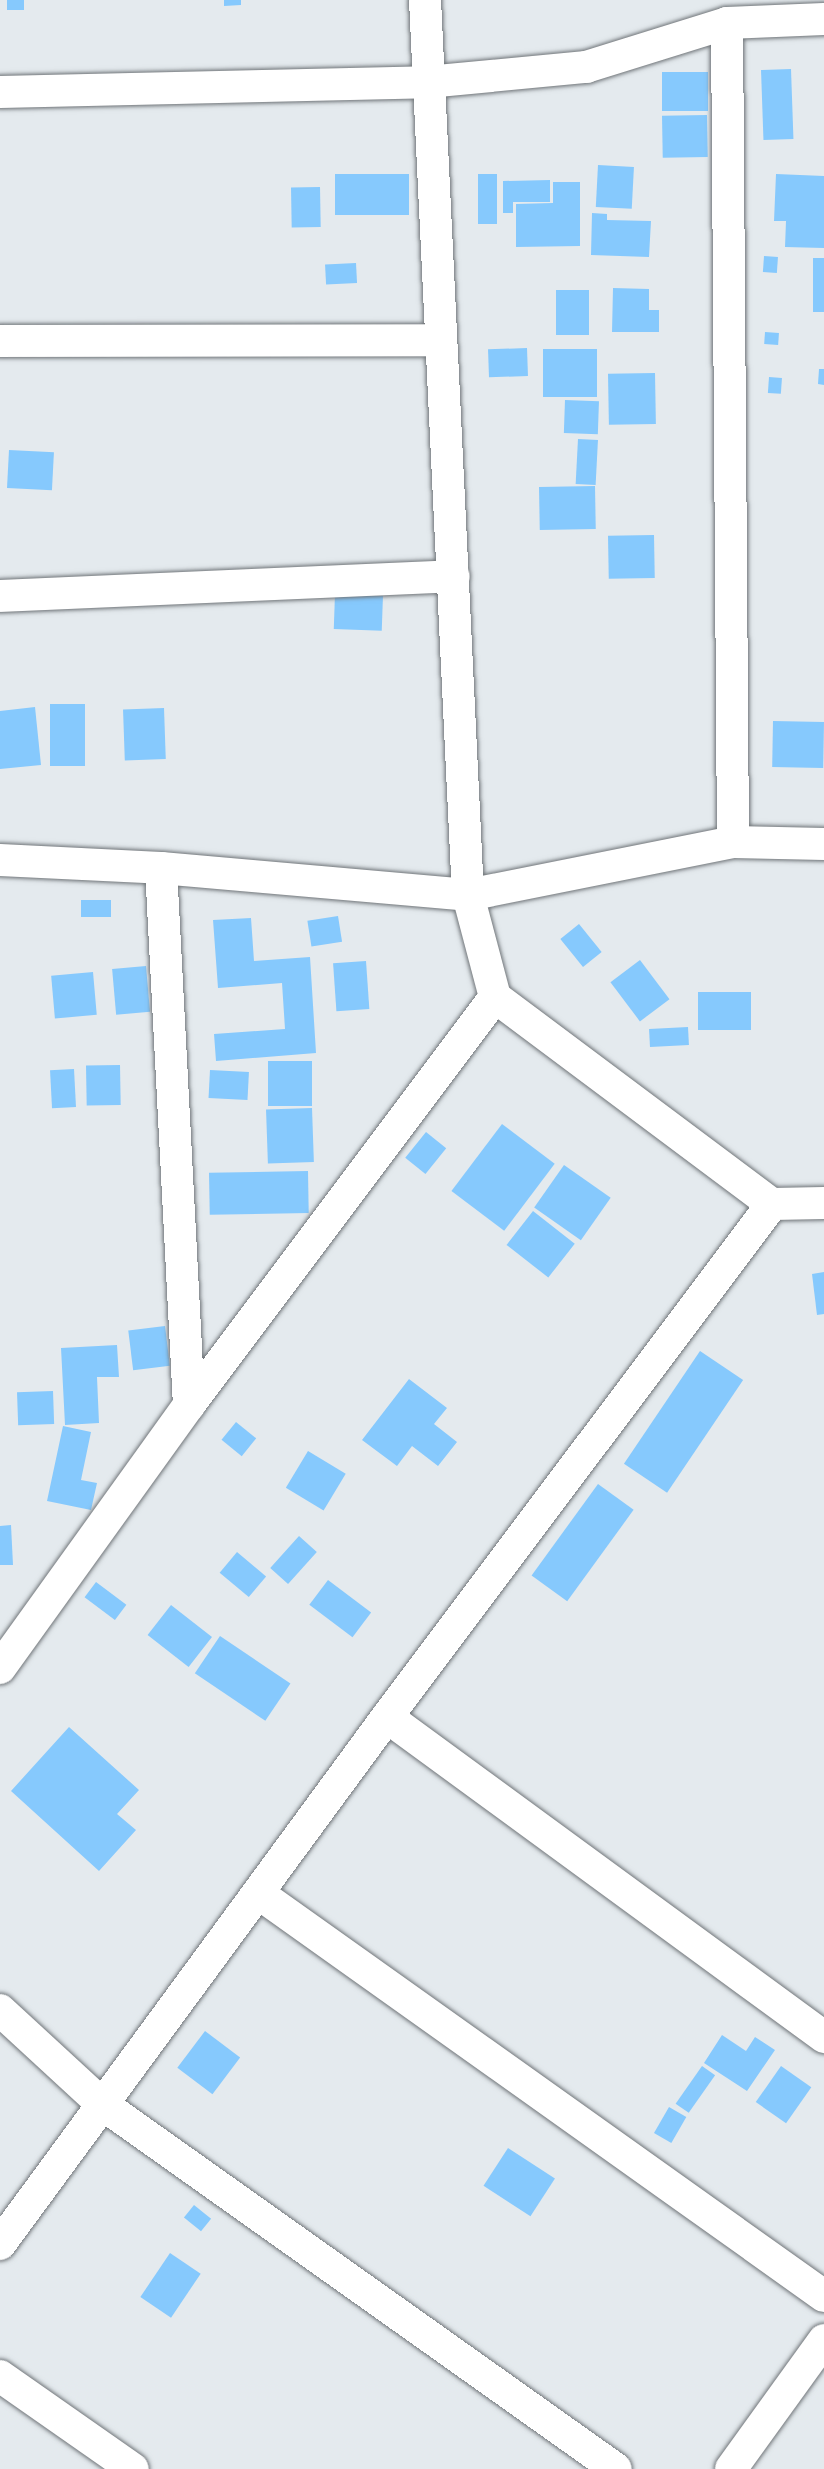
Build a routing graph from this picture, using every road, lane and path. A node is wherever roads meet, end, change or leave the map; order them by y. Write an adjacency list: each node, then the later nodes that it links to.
1 (425, 0): 4 (street)
2 (824, 19): 3 (street)
3 (727, 23): 4 (street); 10 (street)
4 (427, 82): 5 (street); 6 (street)
5 (0, 92)
6 (441, 340): 7 (street); 8 (street)
7 (0, 341)
8 (454, 576): 9 (street); 14 (street)
9 (0, 596)
10 (733, 842): 11 (street); 14 (street)
11 (824, 844)
12 (0, 860): 13 (street)
13 (161, 868): 14 (street); 18 (street)
14 (468, 895): 15 (street)
15 (495, 997): 17 (street); 18 (street)
16 (824, 1203): 17 (street)
17 (772, 1204): 20 (street)
18 (189, 1405): 19 (street)
19 (0, 1668)
20 (387, 1717): 21 (street); 23 (street)
21 (258, 1893): 24 (street); 26 (street)
22 (0, 2010): 24 (street)
23 (824, 2037)
24 (102, 2104): 25 (street); 30 (street)
25 (0, 2244)
26 (824, 2296)
27 (824, 2340): 31 (street)
28 (0, 2376): 29 (street)
29 (133, 2469)
30 (616, 2469)
31 (731, 2469)

